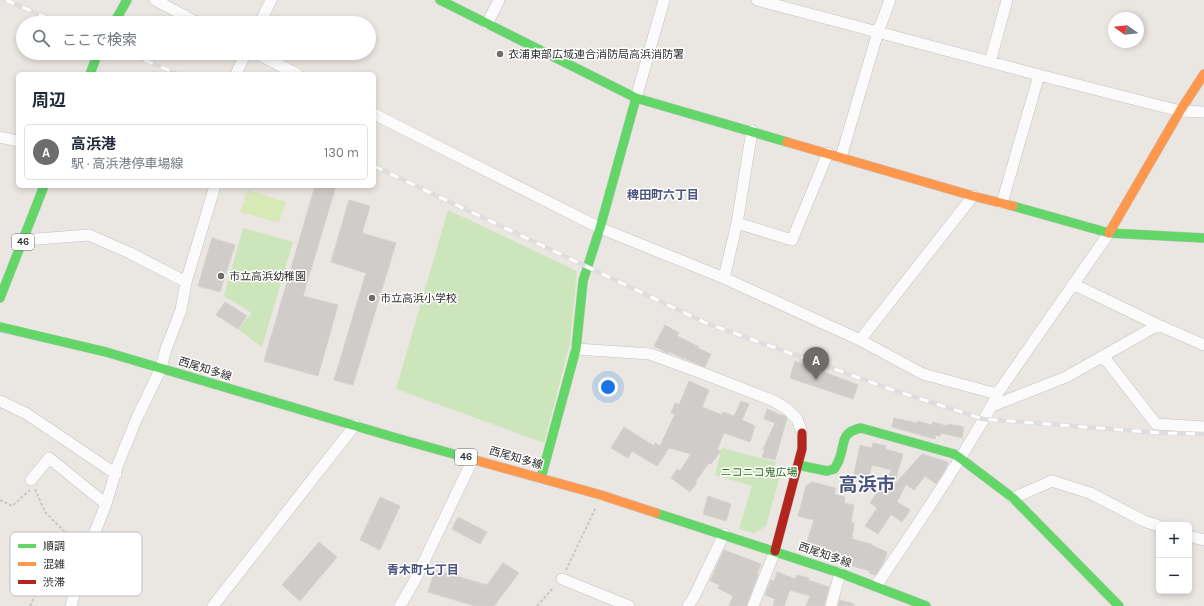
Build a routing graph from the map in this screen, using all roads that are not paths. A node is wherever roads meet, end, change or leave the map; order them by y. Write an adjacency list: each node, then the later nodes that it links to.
1 (127, 0): 10 (street)
2 (155, 0): 11 (street)
3 (271, 0): 12 (street)
4 (440, 0): 13 (street)
5 (498, 0): 13 (street)
6 (664, 0): 24 (street)
7 (757, 0): 14 (street)
8 (890, 0): 14 (street)
9 (1007, 0): 18 (street)
10 (118, 16)
11 (185, 16)
12 (263, 16)
13 (487, 24): 24 (street)
14 (878, 32): 18 (street); 32 (street)
15 (95, 60): 19 (street)
16 (243, 60): 20 (street)
17 (270, 60): 21 (street)
18 (990, 62): 23 (street)
19 (91, 72)
20 (237, 72)
21 (293, 72)
22 (1204, 74): 25 (street)
23 (1039, 75): 25 (street); 36 (street)
24 (636, 98): 28 (street); 38 (street)
25 (1180, 111): 26 (street); 39 (street)
26 (1204, 112)
27 (376, 115): 38 (street)
28 (752, 131): 31 (street); 37 (street)
29 (0, 137): 30 (street)
30 (16, 141)
31 (828, 153): 32 (street); 37 (street)
32 (841, 157): 35 (street)
33 (43, 188): 41 (street, 46)
34 (213, 188): 43 (street)
35 (973, 196): 36 (street); 48 (street)
36 (1002, 203): 39 (street)
37 (737, 223): 42 (street)
38 (600, 228): 42 (street); 50 (street)
39 (1109, 234): 40 (street); 44 (street)
40 (1204, 238)
41 (24, 240): 43 (street); 45 (street, 46)
42 (724, 278): 48 (street)
43 (186, 282): 52 (street)
44 (1073, 284): 46 (street); 53 (street)
45 (0, 298)
46 (1158, 325): 49 (street); 51 (street)
47 (0, 327): 52 (street, 西尾知多線 / 46)
48 (860, 340): 53 (street)
49 (1204, 345)
50 (576, 349): 58 (street); 63 (street)
51 (1104, 356): 55 (street); 57 (street)
52 (161, 368): 56 (street, 西尾知多線 / 46); 62 (street)
53 (997, 394): 55 (street)
54 (0, 401): 62 (street)
55 (992, 406): 59 (street)
56 (355, 425): 60 (street, 西尾知多線 / 46); 79 (street)
57 (1204, 427)
58 (802, 433): 61 (street)
59 (960, 458): 61 (street); 65 (street); 75 (street)
60 (473, 459): 63 (street, 西尾知多線 / 46); 80 (street)
61 (798, 465): 72 (street)
62 (116, 474): 66 (street)
63 (541, 478): 69 (street, 西尾知多線 / 46)
64 (31, 480): 66 (street)
65 (1013, 498): 67 (street); 86 (street)
66 (106, 504): 68 (street)
67 (1156, 525)
68 (95, 532)
69 (724, 534): 72 (street, 西尾知多線 / 46); 82 (street)
70 (1192, 537): 71 (street)
71 (1204, 540)
72 (775, 551): 73 (street, 西尾知多線 / 46); 83 (street)
73 (840, 573): 75 (street, 西尾知多線 / 46); 84 (street)
74 (562, 579): 81 (street)
75 (876, 586): 77 (street, 西尾知多線 / 46)
76 (74, 596): 78 (street)
77 (909, 603): 85 (street, 西尾知多線 / 46)
78 (71, 606)
79 (213, 606)
80 (400, 606)
81 (629, 606)
82 (688, 606)
83 (753, 606)
84 (830, 606)
85 (926, 606)
86 (1119, 606)

